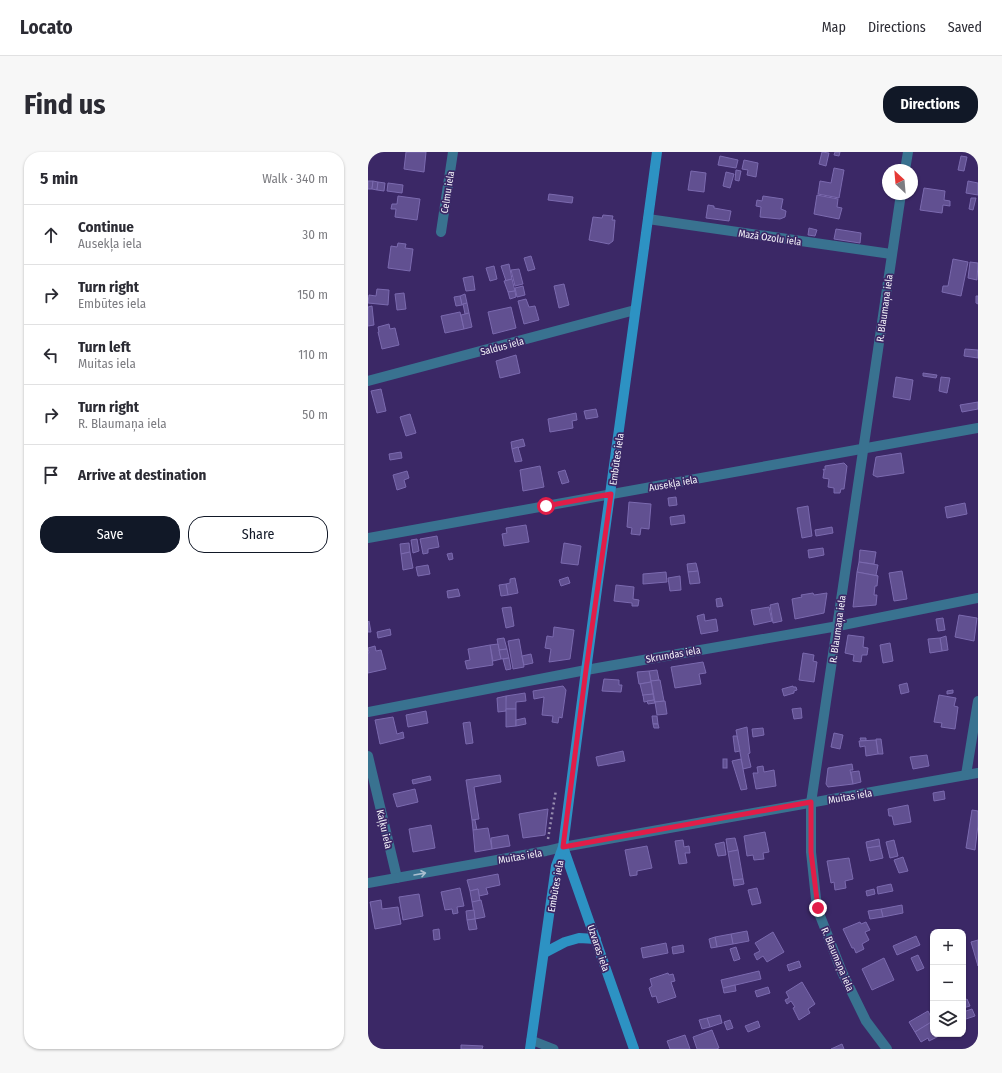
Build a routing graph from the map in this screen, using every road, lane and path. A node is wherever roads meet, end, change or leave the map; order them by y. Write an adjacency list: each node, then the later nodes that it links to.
1 (453, 152): 7 (street, Celmu iela)
2 (657, 152): 6 (street, Embūtes iela)
3 (908, 152): 4 (street)
4 (906, 164)
5 (900, 200): 8 (street, R. Blaumaņa iela)
6 (648, 219): 8 (street, Mazā Ozolu iela); 9 (street, Embūtes iela)
7 (440, 232)
8 (891, 254): 12 (street, R. Blaumaņa iela)
9 (636, 310): 10 (street, Saldus iela); 13 (street, Embūtes iela)
10 (368, 381)
11 (978, 428): 12 (street, Ausekļa iela)
12 (864, 448): 13 (street, Ausekļa iela); 16 (street, R. Blaumaņa iela)
13 (611, 494): 14 (street, Ausekļa iela); 17 (street, Embūtes iela)
14 (368, 538)
15 (978, 598): 16 (street, Skrundas iela)
16 (838, 626): 17 (street, Skrundas iela); 23 (street, R. Blaumaņa iela)
17 (586, 670): 19 (street, Skrundas iela); 24 (street, Embūtes iela)
18 (978, 701): 22 (street)
19 (368, 712)
20 (368, 756): 25 (street, Kaļķu iela)
21 (978, 773): 22 (street, Muitas iela)
22 (966, 775): 23 (street, Muitas iela)
23 (811, 802): 24 (street, Muitas iela); 32 (street, R. Blaumaņa iela)
24 (563, 847): 25 (street, Muitas iela, one-way to 24); 27 (street, Uzvaras iela); 28 (street, Embūtes iela)
25 (397, 878): 26 (street, Muitas iela)
26 (368, 883)
27 (596, 939): 28 (street); 31 (street, Uzvaras iela)
28 (544, 953): 29 (street, Embūtes iela)
29 (530, 1045): 30 (lane)
30 (554, 1049)
31 (634, 1049)
32 (887, 1049)

